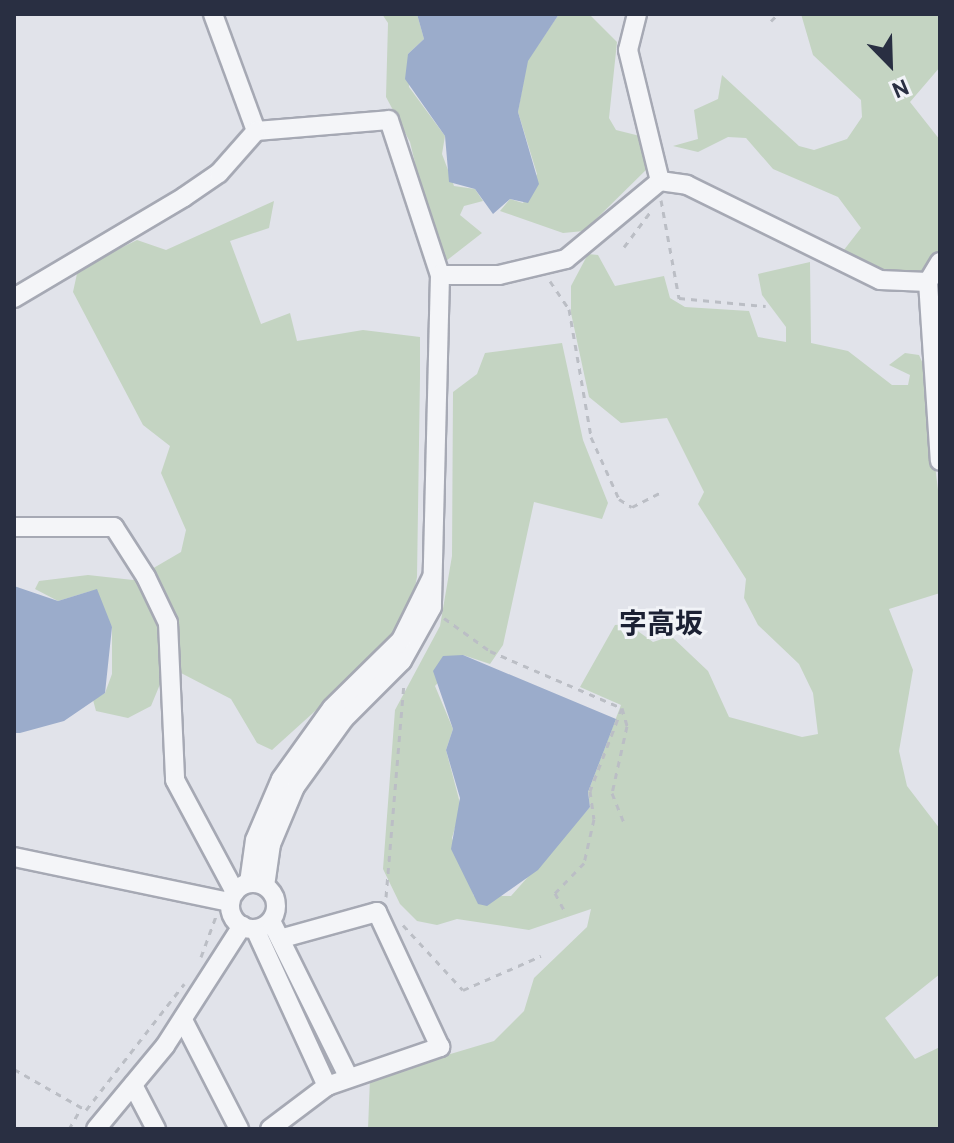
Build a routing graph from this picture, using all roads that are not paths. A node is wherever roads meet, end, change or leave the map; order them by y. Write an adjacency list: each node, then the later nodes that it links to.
1 (213, 14): 3 (street)
2 (637, 14): 4 (street)
3 (256, 131): 6 (street); 8 (street)
4 (660, 181): 6 (street); 7 (street)
5 (940, 262): 7 (street)
6 (440, 275): 11 (street)
7 (928, 282): 9 (street)
8 (14, 298)
9 (940, 461)
10 (14, 527): 14 (street)
11 (437, 567): 12 (street); 12 (street)
12 (370, 682): 14 (street)
13 (14, 857): 14 (street)
14 (242, 895): 15 (street); 15 (street)
15 (256, 926): 16 (street); 18 (street); 19 (street)
16 (283, 938): 17 (street); 20 (street)
17 (312, 1000): 18 (street); 20 (street)
18 (291, 1011): 22 (street)
19 (183, 1020): 21 (street); 25 (street)
20 (349, 1078): 22 (street)
21 (133, 1085): 23 (street); 24 (street)
22 (327, 1086): 26 (street)
23 (96, 1129)
24 (156, 1129)
25 (239, 1129)
26 (270, 1129)

